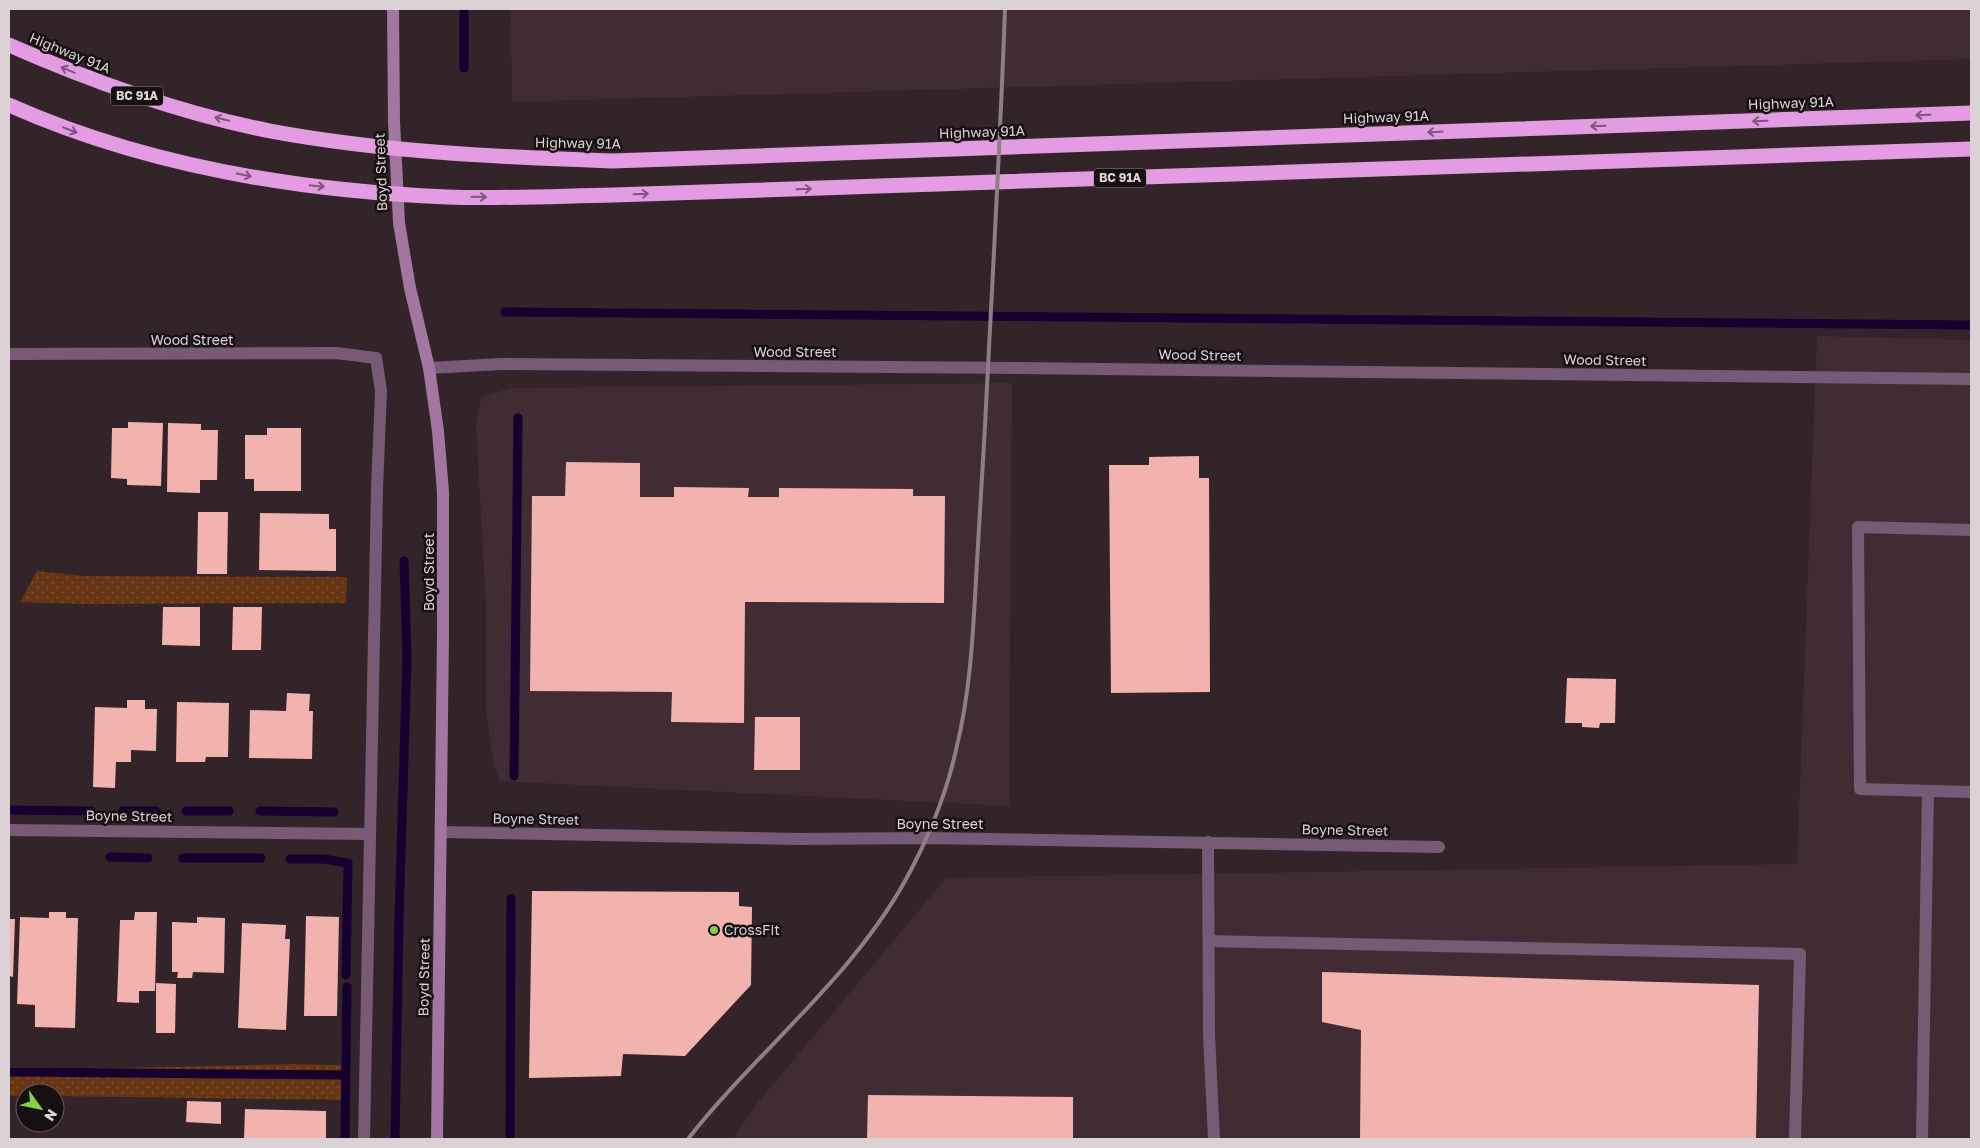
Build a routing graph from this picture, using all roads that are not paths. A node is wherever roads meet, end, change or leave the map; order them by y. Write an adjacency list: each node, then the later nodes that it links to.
1 (394, 9): 7 (main road, Boyd Street)
2 (9, 45): 4 (highway, Highway 91A / BC 91A, one-way to 2)
3 (9, 105): 5 (highway, BC 91A, one-way to 5)
4 (1971, 113)
5 (1971, 149)
6 (9, 354): 14 (street, Wood Street)
7 (429, 368): 8 (street, Wood Street); 13 (main road, Boyd Street)
8 (1971, 379)
9 (1971, 530): 10 (street)
10 (1928, 791): 11 (street); 22 (street)
11 (1971, 792)
12 (9, 830): 14 (street, Boyne Street)
13 (441, 832): 15 (street, Boyne Street); 19 (main road, Boyd Street)
14 (370, 834): 18 (street)
15 (1208, 842): 16 (street, Boyne Street); 17 (street)
16 (1439, 847)
17 (1209, 941): 20 (street); 21 (street)
18 (364, 1139)
19 (437, 1139)
20 (1214, 1139)
21 (1795, 1139)
22 (1922, 1139)

